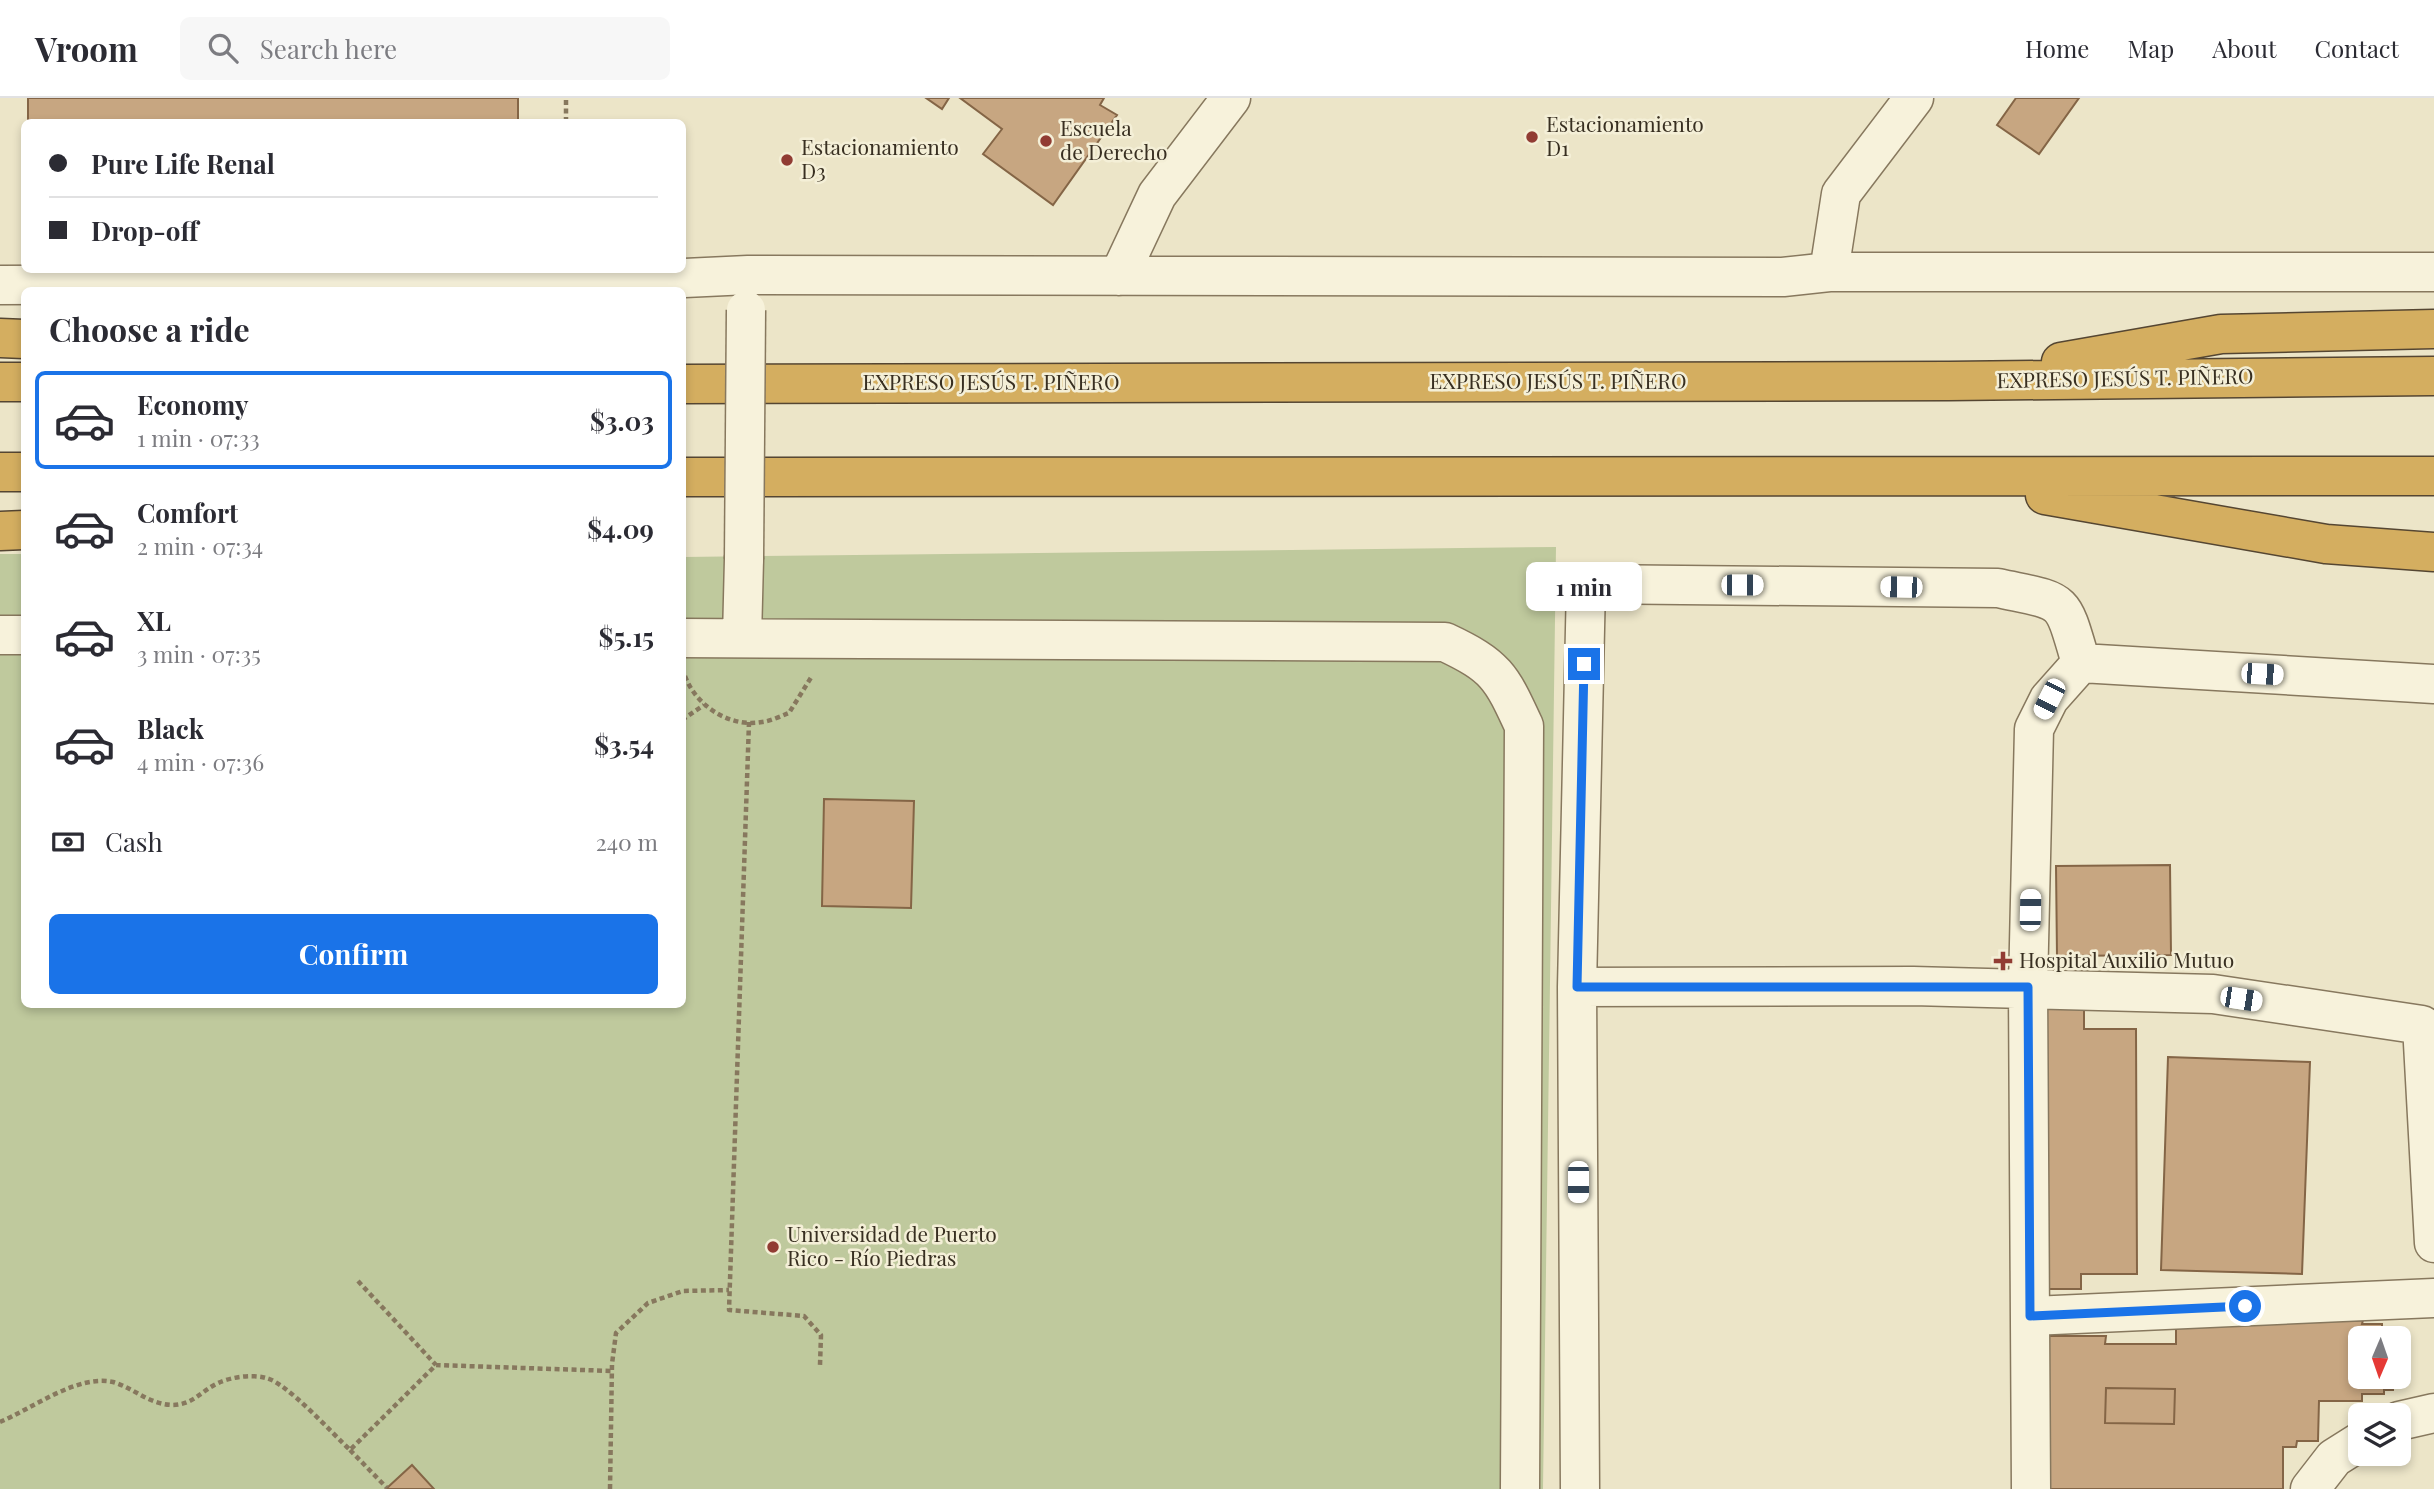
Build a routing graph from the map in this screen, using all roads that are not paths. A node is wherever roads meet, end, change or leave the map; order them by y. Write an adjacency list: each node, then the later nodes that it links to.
1 (1231, 98): 5 (street)
2 (1914, 98): 3 (street)
3 (1829, 272): 4 (street); 5 (street)
4 (2434, 272)
5 (1119, 276): 9 (street)
6 (0, 285): 7 (street)
7 (635, 287)
8 (686, 290): 9 (street)
9 (747, 293): 28 (street, bridge)
10 (2434, 329): 14 (highway)
11 (0, 338): 12 (highway)
12 (21, 339)
13 (2434, 376): 14 (highway, EXPRESO JESÚS T. PIÑERO)
14 (1949, 381): 17 (highway, EXPRESO JESÚS T. PIÑERO)
15 (0, 382): 16 (highway)
16 (21, 382)
17 (686, 384)
18 (0, 472): 19 (highway)
19 (21, 472)
20 (2434, 476): 22 (highway)
21 (686, 477): 22 (highway)
22 (1947, 478): 25 (highway)
23 (21, 530): 24 (highway)
24 (0, 531)
25 (2434, 552)
26 (0, 635): 27 (street)
27 (21, 635)
28 (742, 638): 29 (street); 40 (street)
29 (686, 652)
30 (2081, 663): 31 (street); 32 (street); 33 (street)
31 (2434, 684)
32 (1577, 987): 33 (street); 41 (street)
33 (2028, 987): 34 (street); 36 (street)
34 (2434, 1243)
35 (2434, 1298): 36 (street)
36 (2030, 1316): 42 (street)
37 (2434, 1413): 38 (street)
38 (2411, 1418)
39 (2348, 1449): 43 (street)
40 (1520, 1489)
41 (1580, 1489)
42 (2031, 1489)
43 (2310, 1489)

